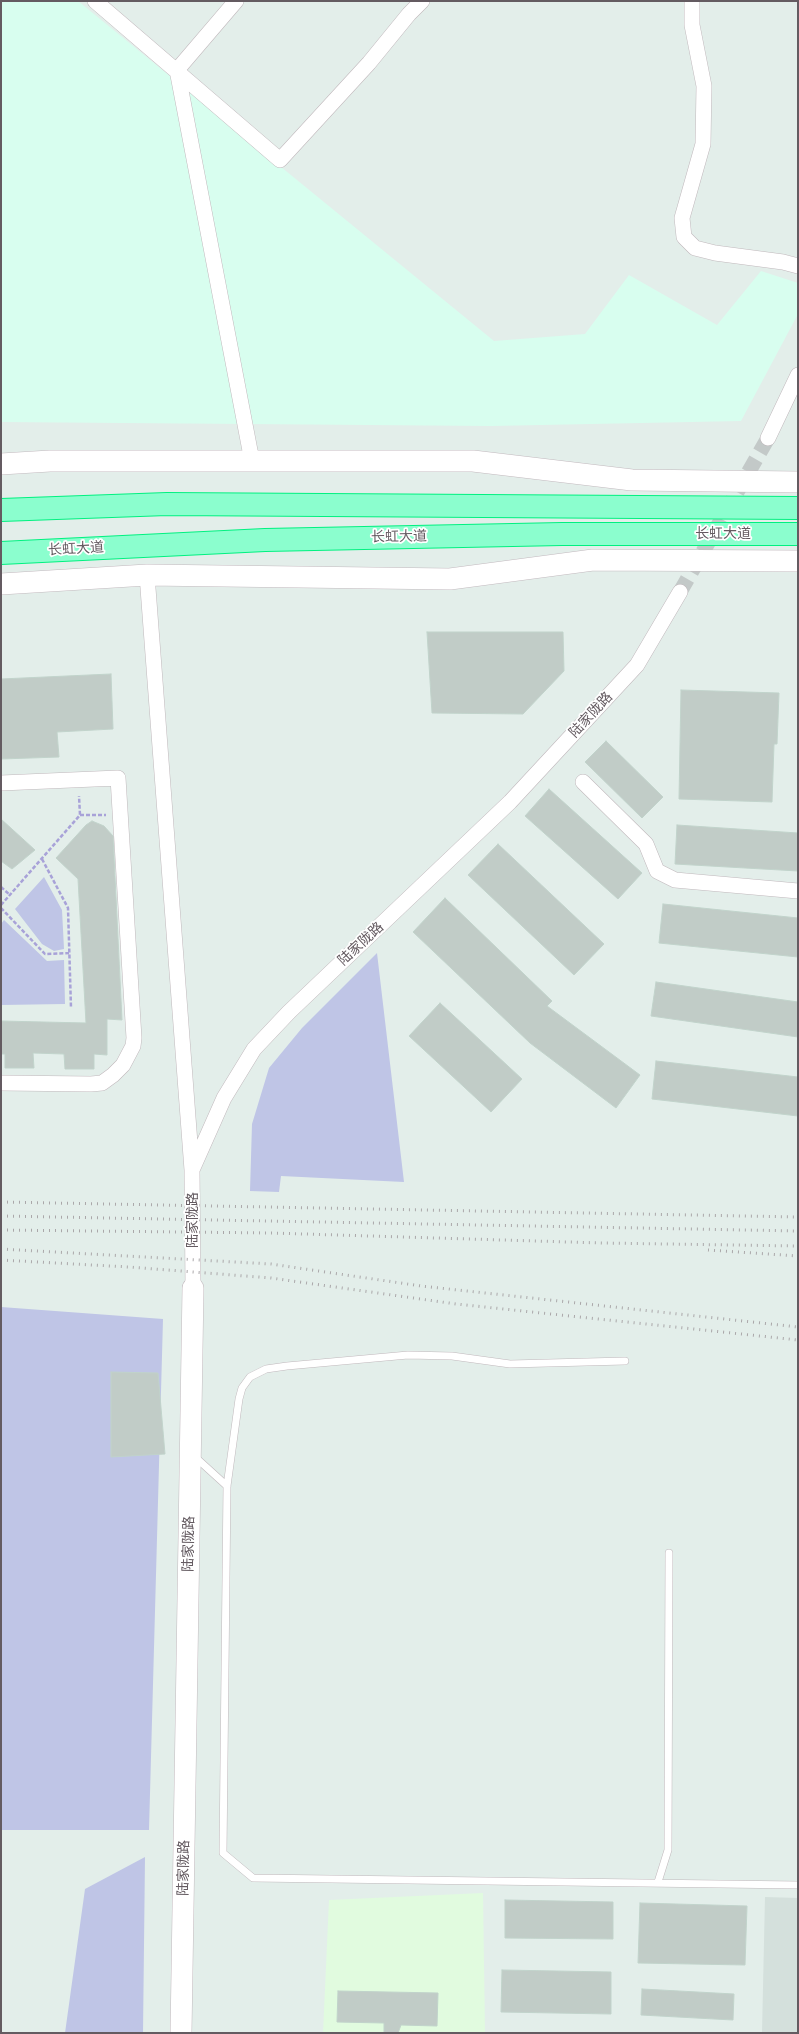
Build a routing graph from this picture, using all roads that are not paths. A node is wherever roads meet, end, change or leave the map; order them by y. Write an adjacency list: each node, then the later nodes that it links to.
1 (95, 1): 5 (street)
2 (236, 1): 5 (street)
3 (422, 1): 5 (street)
4 (692, 1): 6 (street)
5 (177, 70): 9 (street)
6 (798, 266)
7 (798, 375): 8 (street)
8 (768, 438)
9 (252, 461): 10 (street); 11 (street)
10 (1, 464)
11 (798, 482)
12 (798, 508): 13 (highway, 长虹大道)
13 (1, 510)
14 (798, 534): 15 (highway, 长虹大道)
15 (1, 553)
16 (798, 561): 17 (street)
17 (147, 575): 18 (street); 24 (street)
18 (1, 584)
19 (680, 592): 24 (street, 陆家陇路)
20 (583, 782): 22 (street)
21 (1, 783): 23 (street)
22 (798, 891)
23 (1, 1083)
24 (192, 1170): 25 (street, 陆家陇路)
25 (194, 1288): 27 (street, 陆家陇路)
26 (625, 1361): 28 (lane)
27 (191, 1454): 28 (lane); 32 (street, 陆家陇路)
28 (227, 1486): 30 (lane)
29 (670, 1553): 30 (lane)
30 (658, 1882): 31 (lane)
31 (798, 1885)
32 (181, 2033)

